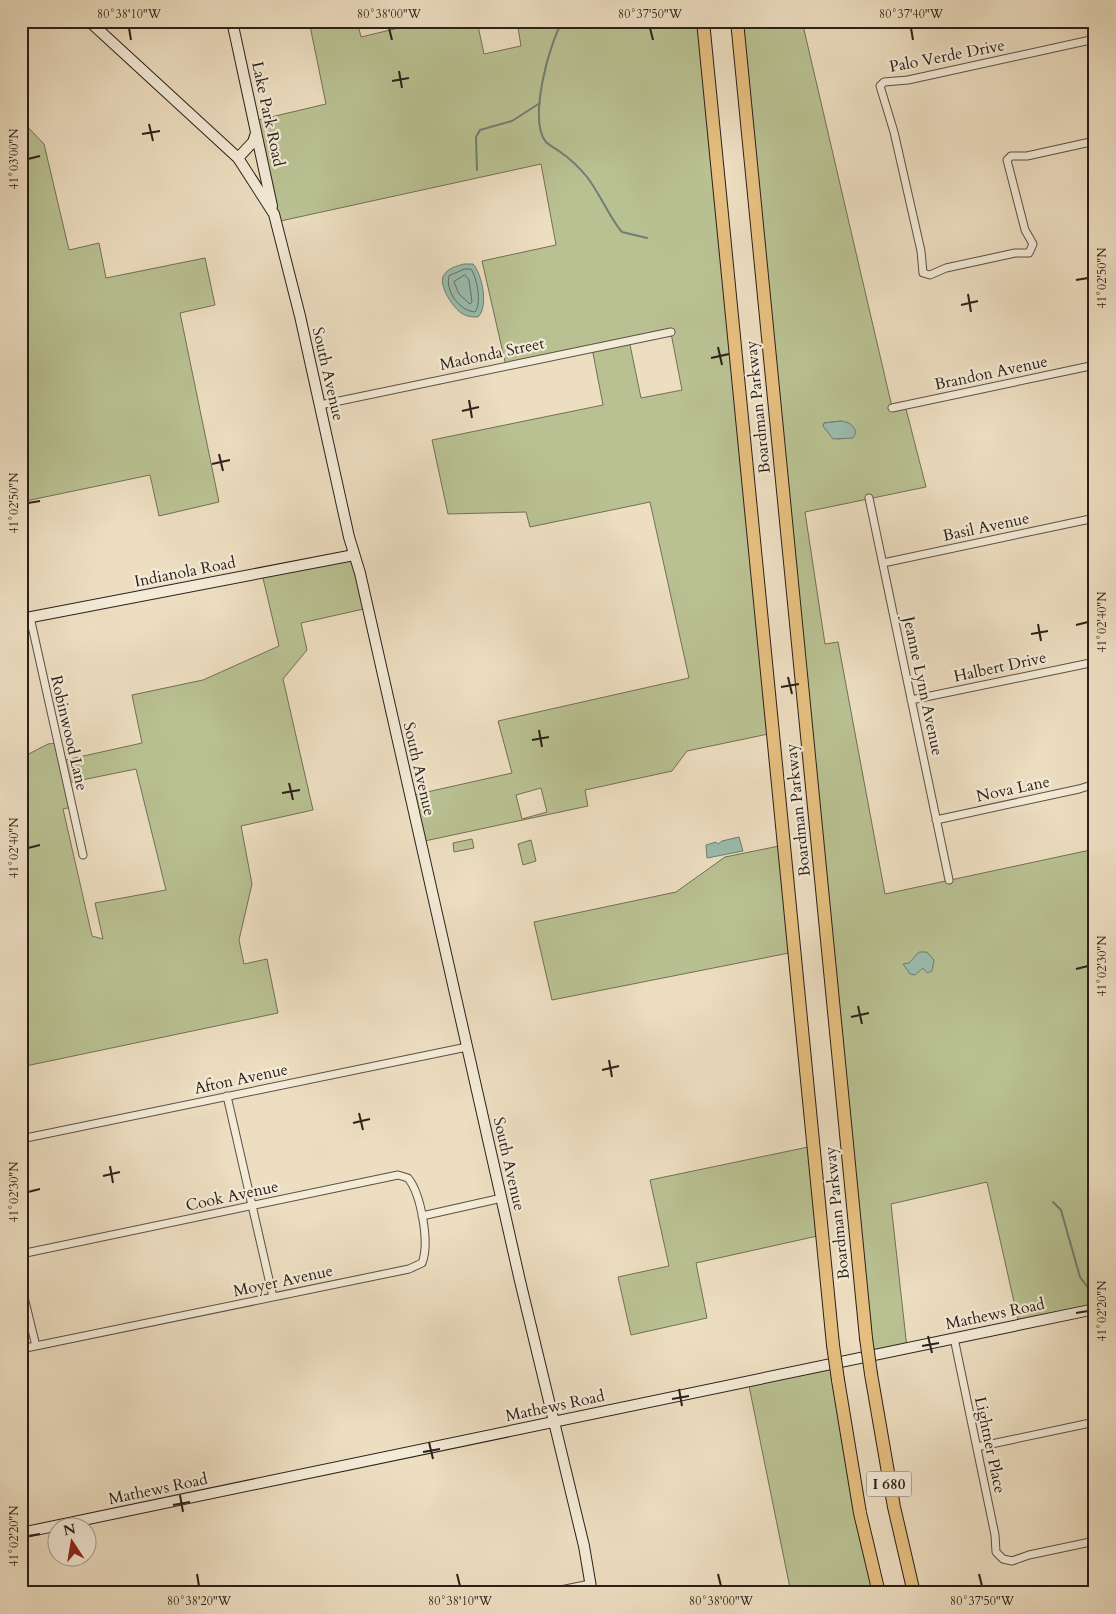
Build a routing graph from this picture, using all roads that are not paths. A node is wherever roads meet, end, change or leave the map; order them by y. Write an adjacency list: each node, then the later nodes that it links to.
1 (89, 21): 8 (main road, South Avenue)
2 (232, 21): 6 (main road, Lake Park Road)
3 (702, 21): 45 (highway, Boardman Parkway / I 680, bridge)
4 (737, 21): 46 (highway, Boardman Parkway / I 680, bridge)
5 (1095, 39): 7 (street, Palo Verde Drive)
6 (257, 132): 8 (main road); 9 (main road, Lake Park Road)
7 (1095, 142)
8 (238, 158): 9 (main road, South Avenue)
9 (274, 214): 12 (main road, South Avenue)
10 (671, 332): 12 (street, Madonda Street)
11 (1095, 365): 13 (street, Brandon Avenue)
12 (320, 404): 16 (main road, South Avenue)
13 (892, 408)
14 (869, 498): 17 (street, Jeanne Lynn Avenue)
15 (1095, 518): 17 (street, Basil Avenue)
16 (354, 555): 18 (main road, Indianola Road); 25 (main road, South Avenue)
17 (883, 563): 20 (street, Jeanne Lynn Avenue)
18 (26, 618): 23 (street, Robinwood Lane)
19 (1095, 662): 20 (street, Halbert Drive)
20 (911, 700): 22 (street, Jeanne Lynn Avenue)
21 (1095, 784): 22 (street, Nova Lane)
22 (936, 820): 24 (street, Jeanne Lynn Avenue)
23 (83, 855)
24 (949, 880)
25 (467, 1047): 26 (street, Afton Avenue); 28 (main road, South Avenue)
26 (227, 1096): 27 (street, Afton Avenue); 29 (street)
27 (21, 1139)
28 (502, 1198): 30 (street); 38 (main road, South Avenue)
29 (252, 1206): 30 (street, Cook Avenue); 31 (street, Cook Avenue); 33 (street)
30 (422, 1216): 33 (street, Moyer Avenue)
31 (21, 1254)
32 (21, 1285): 36 (street)
33 (273, 1297): 36 (street, Moyer Avenue)
34 (1095, 1309): 35 (main road, Mathews Road)
35 (954, 1338): 38 (main road, Mathews Road); 40 (street, Lightner Place)
36 (36, 1346): 37 (street, Moyer Avenue)
37 (21, 1350)
38 (554, 1422): 41 (main road, Mathews Road); 43 (main road, South Avenue)
39 (1095, 1422): 40 (street)
40 (976, 1447): 42 (street, Lightner Place)
41 (21, 1533)
42 (1095, 1541)
43 (591, 1588): 44 (street)
44 (546, 1593)
45 (879, 1593)
46 (914, 1593)

